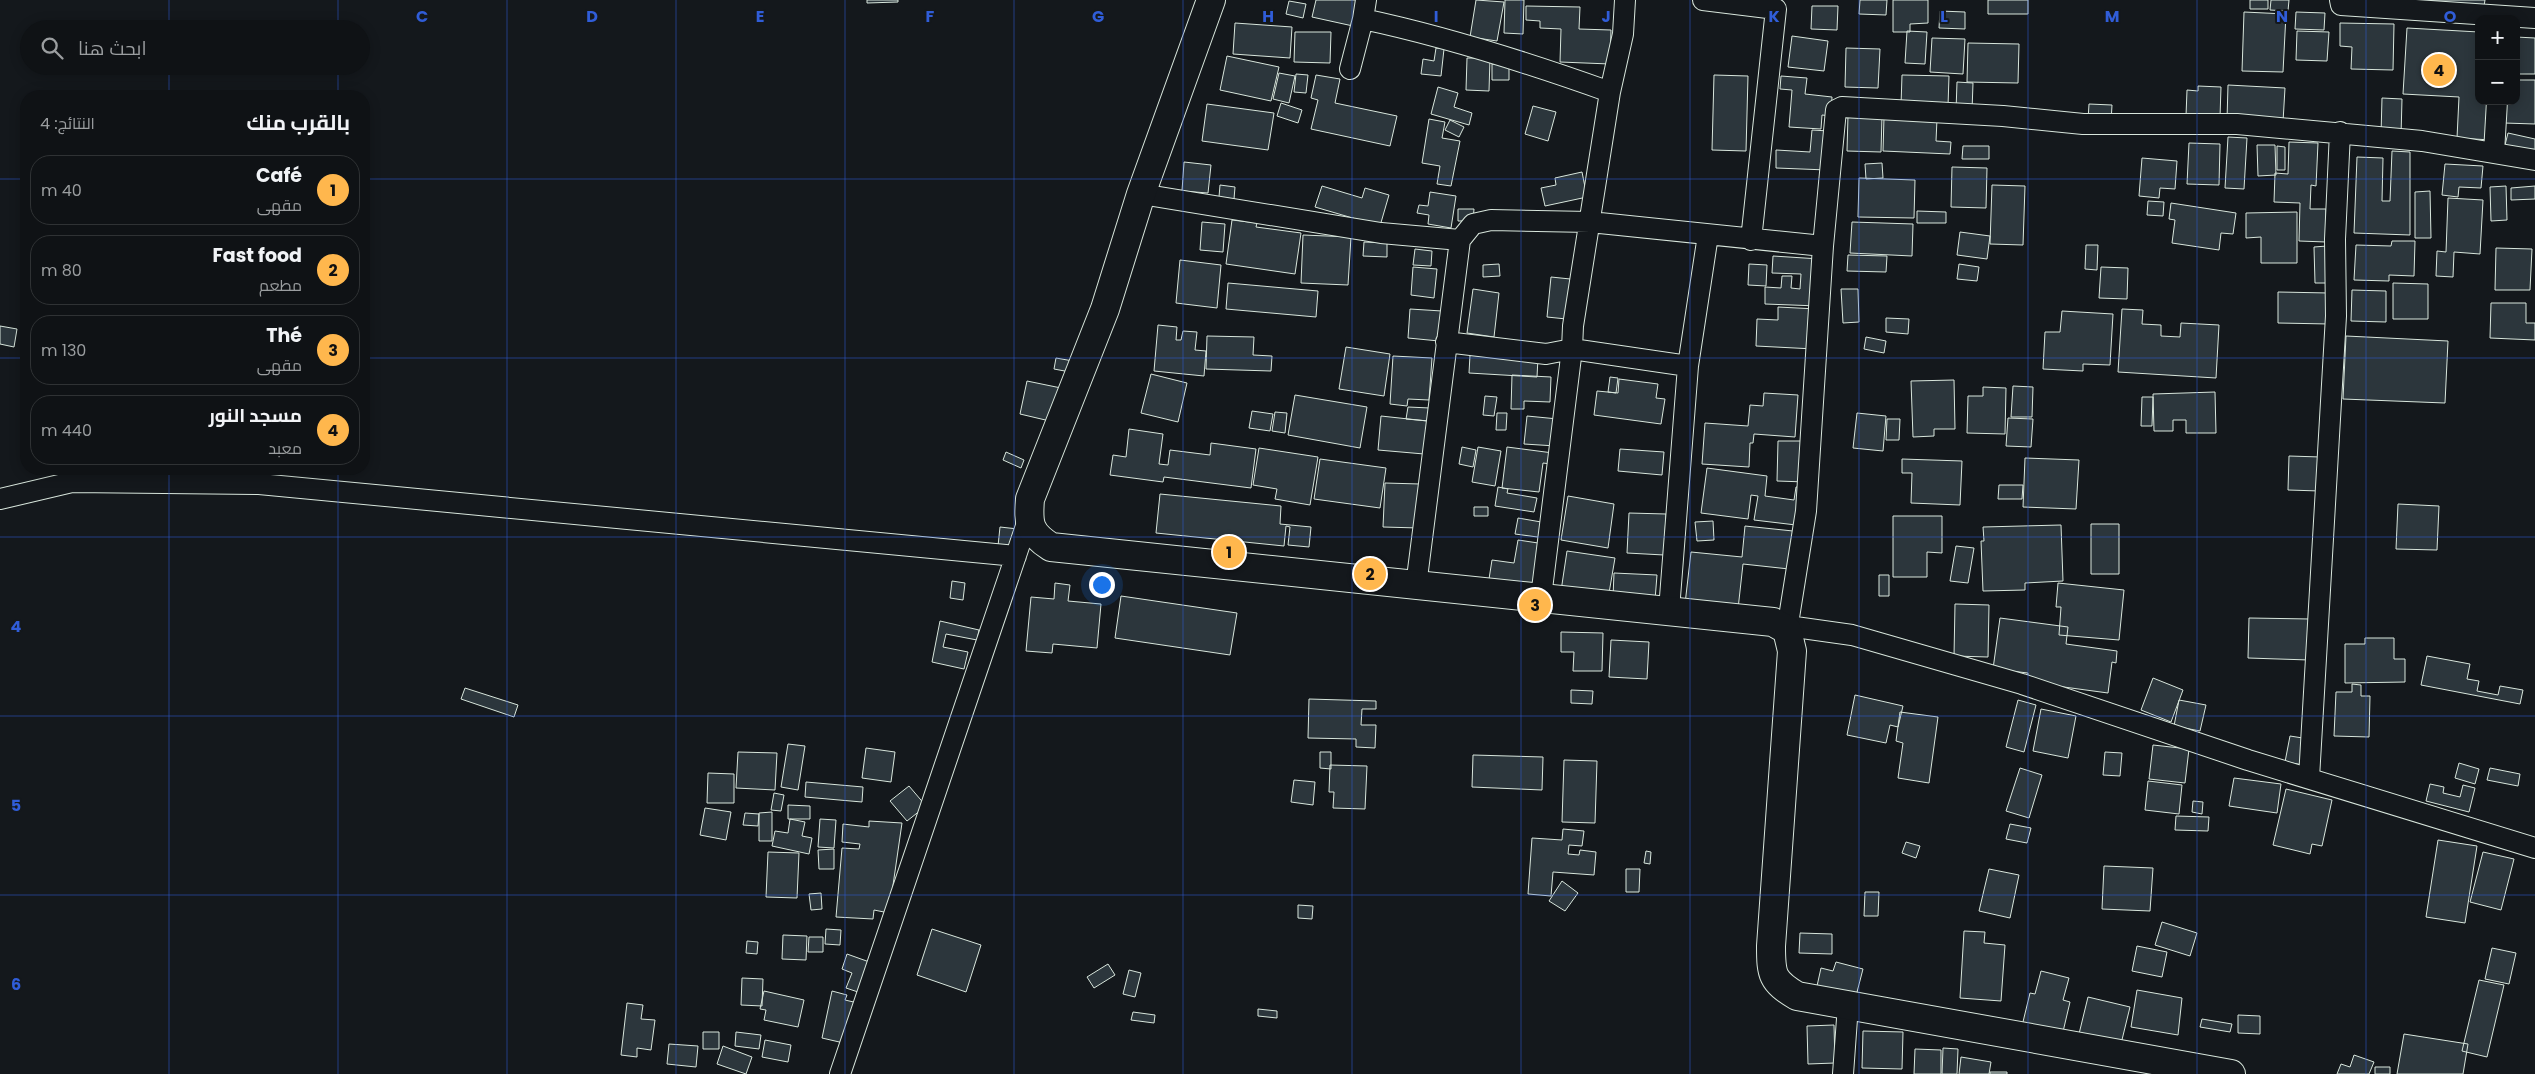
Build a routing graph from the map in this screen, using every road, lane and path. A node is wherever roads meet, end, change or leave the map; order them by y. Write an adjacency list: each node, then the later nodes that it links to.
1 (1211, 0): 15 (street)
2 (1625, 0): 10 (street)
3 (1703, 0): 19 (street)
4 (2340, 0): 6 (street)
5 (1364, 9): 9 (street); 10 (street)
6 (2475, 15)
7 (2520, 18): 8 (street)
8 (2535, 18)
9 (1350, 69)
10 (1610, 92): 16 (street)
11 (2497, 105): 13 (street)
12 (2340, 132): 13 (street); 20 (street); 31 (street)
13 (2494, 153): 14 (street)
14 (2535, 160)
15 (1141, 194): 18 (street); 25 (street)
16 (1590, 222): 17 (street); 18 (street); 22 (street)
17 (1708, 235): 19 (street); 23 (street)
18 (1460, 240): 21 (street)
19 (1752, 240): 20 (street)
20 (1823, 246): 30 (street)
21 (1446, 342): 22 (street); 27 (street)
22 (1572, 349): 23 (street); 28 (street)
23 (1688, 366): 29 (street)
24 (0, 499): 26 (street)
25 (1028, 520): 26 (street); 27 (street)
26 (1016, 556): 35 (street)
27 (1416, 586): 28 (street)
28 (1541, 597): 29 (street)
29 (1669, 610): 30 (street)
30 (1788, 628): 31 (street); 33 (street)
31 (2309, 778): 32 (street)
32 (2535, 848)
33 (1848, 1004): 34 (street); 36 (street)
34 (2190, 1071): 37 (street)
35 (840, 1074)
36 (1843, 1074)
37 (2231, 1074)

